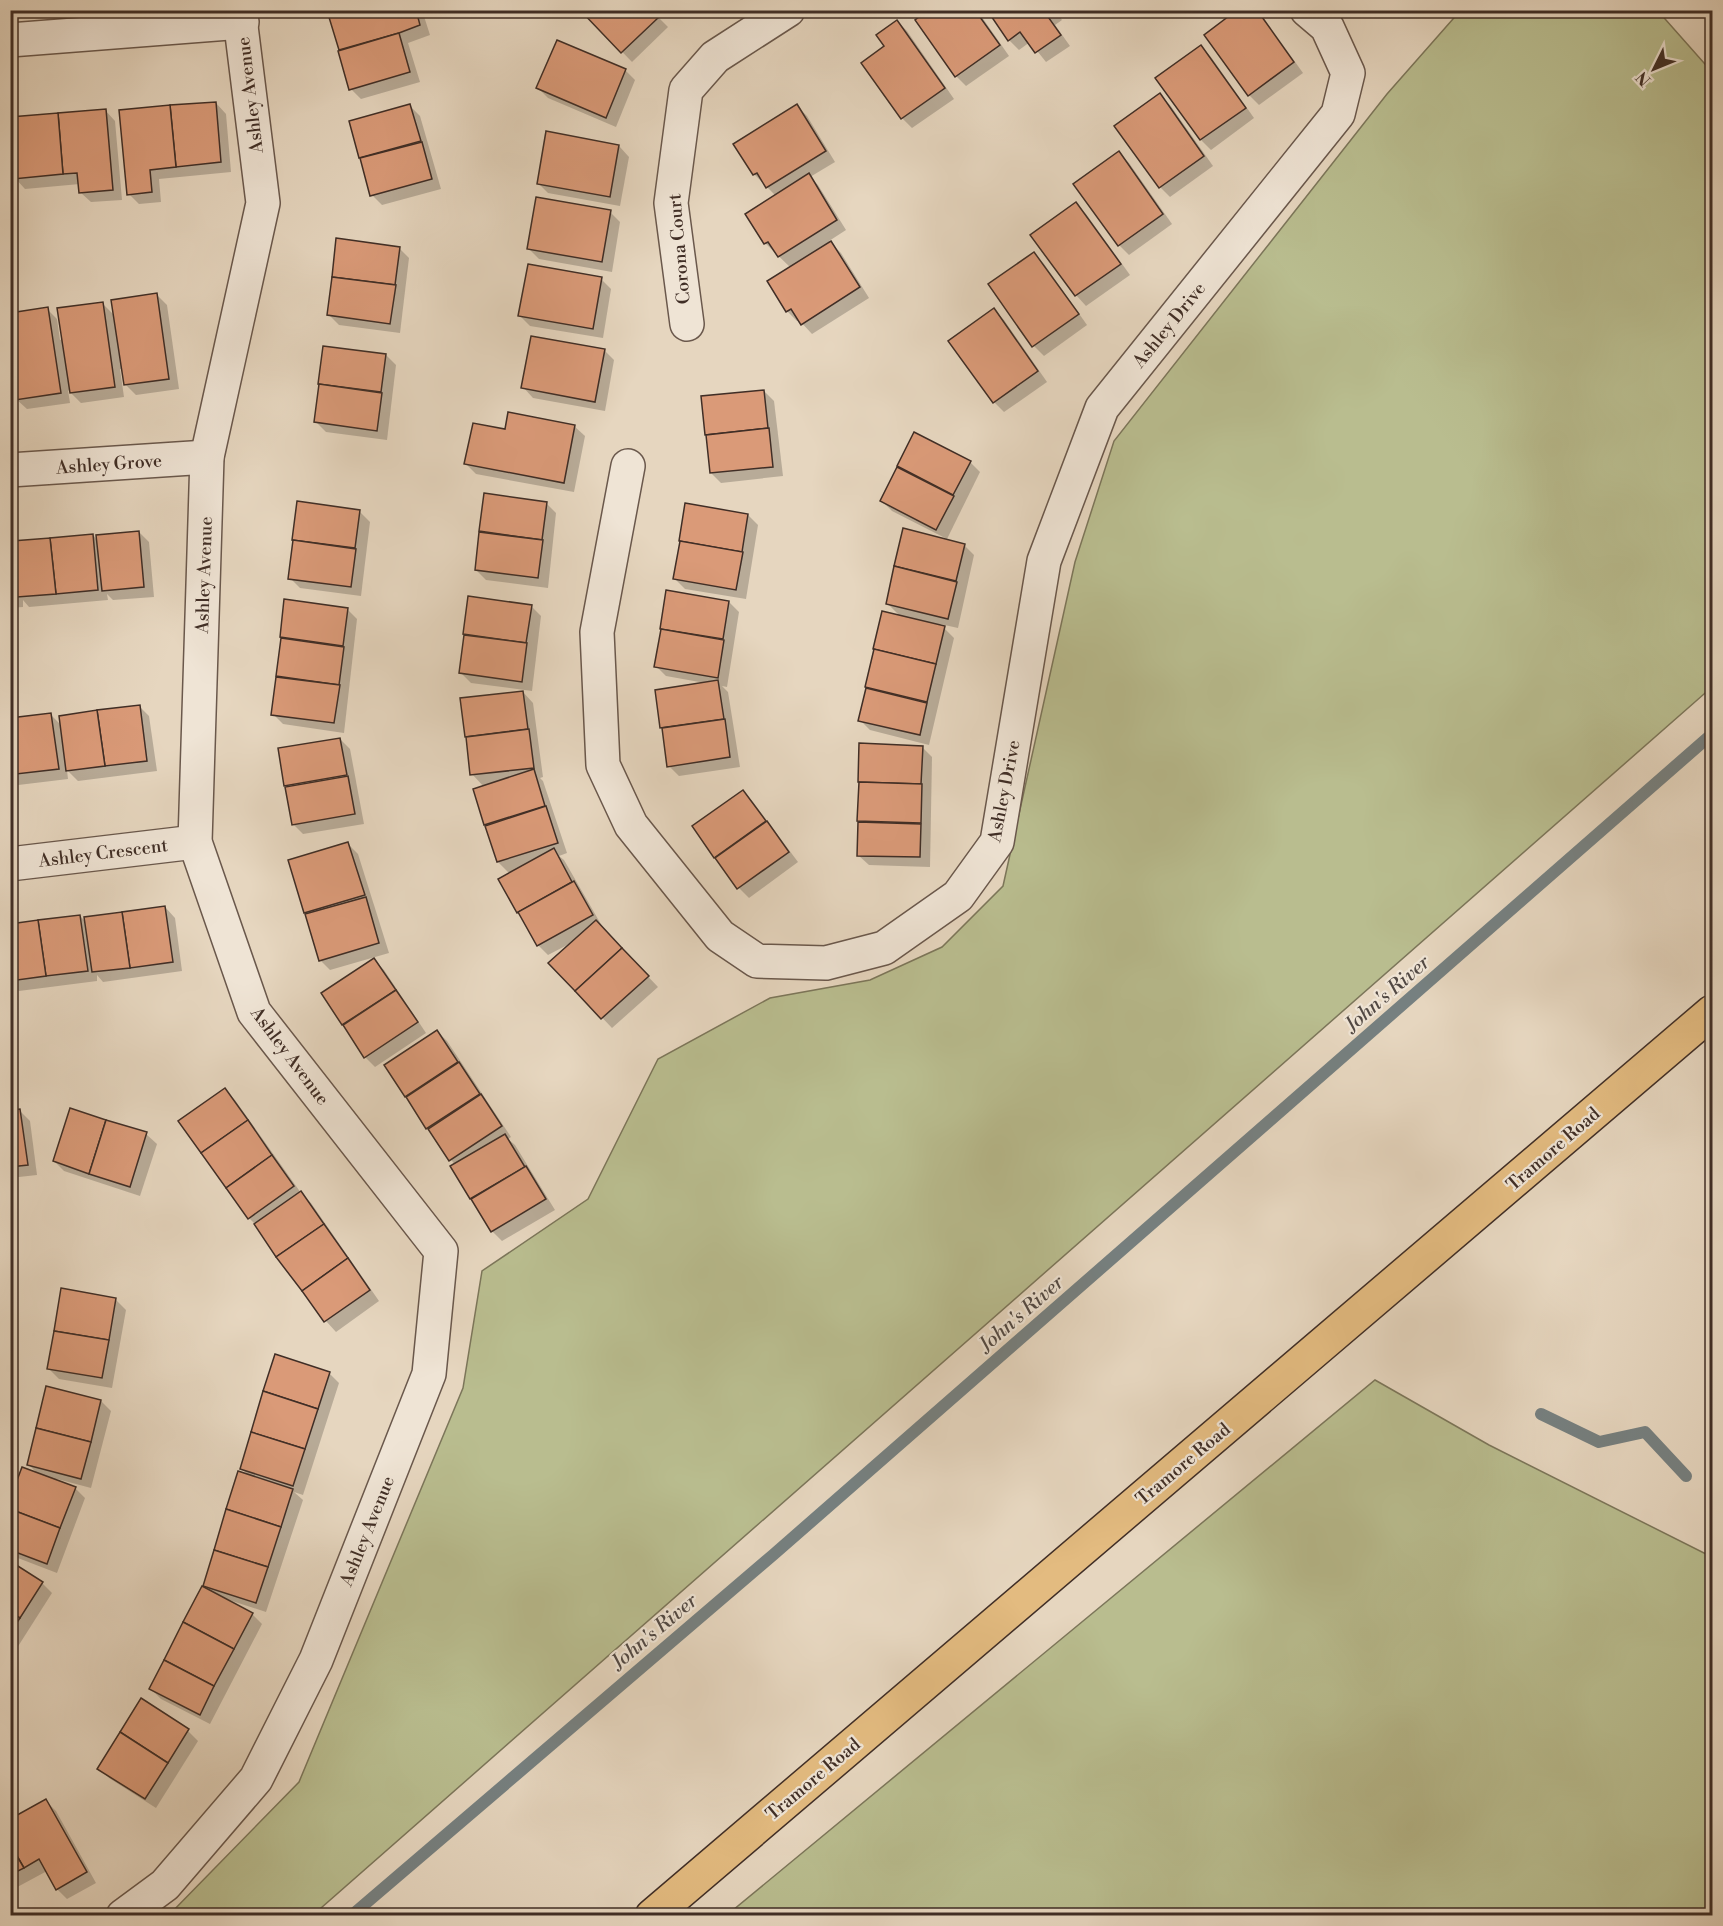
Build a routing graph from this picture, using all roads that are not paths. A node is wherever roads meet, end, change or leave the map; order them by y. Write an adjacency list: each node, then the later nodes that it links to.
1 (788, 10): 5 (street, Corona Court)
2 (1307, 10): 7 (street, Ashley Drive)
3 (241, 16): 4 (street); 6 (street, Ashley Avenue)
4 (10, 40)
5 (687, 324)
6 (207, 457): 8 (street, Ashley Grove); 9 (street, Ashley Avenue)
7 (628, 466)
8 (10, 470)
9 (195, 842): 10 (street, Ashley Crescent); 12 (street, Ashley Avenue)
10 (10, 864)
11 (1713, 1012): 13 (main road, Tramore Road)
12 (123, 1916)
13 (652, 1916)

